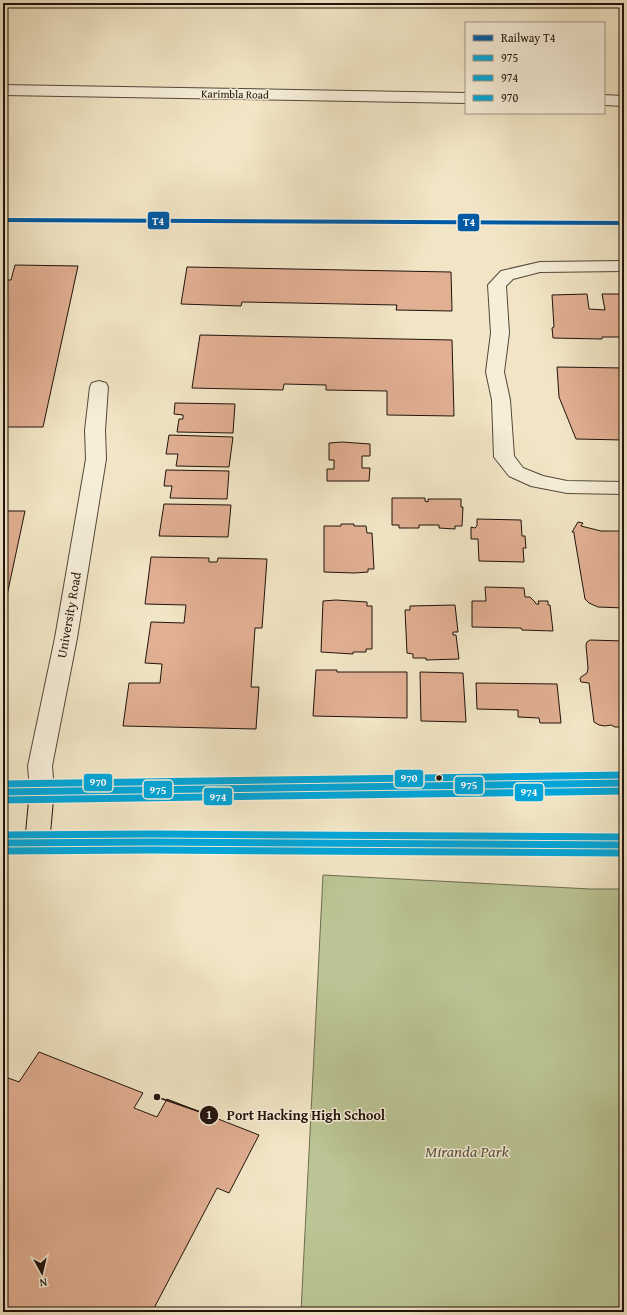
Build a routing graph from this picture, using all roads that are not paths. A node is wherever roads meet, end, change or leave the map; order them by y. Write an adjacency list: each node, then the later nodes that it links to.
1 (3, 90): 2 (street, Karimbla Road)
2 (465, 98)
3 (605, 100): 4 (street)
4 (624, 101)
5 (624, 266): 7 (street)
6 (99, 387): 9 (street, University Road)
7 (624, 488)
8 (624, 783): 9 (main road)
9 (42, 791): 10 (main road); 11 (main road, University Road)
10 (3, 792)
11 (37, 842): 12 (main road); 13 (main road)
12 (3, 843)
13 (624, 845)

